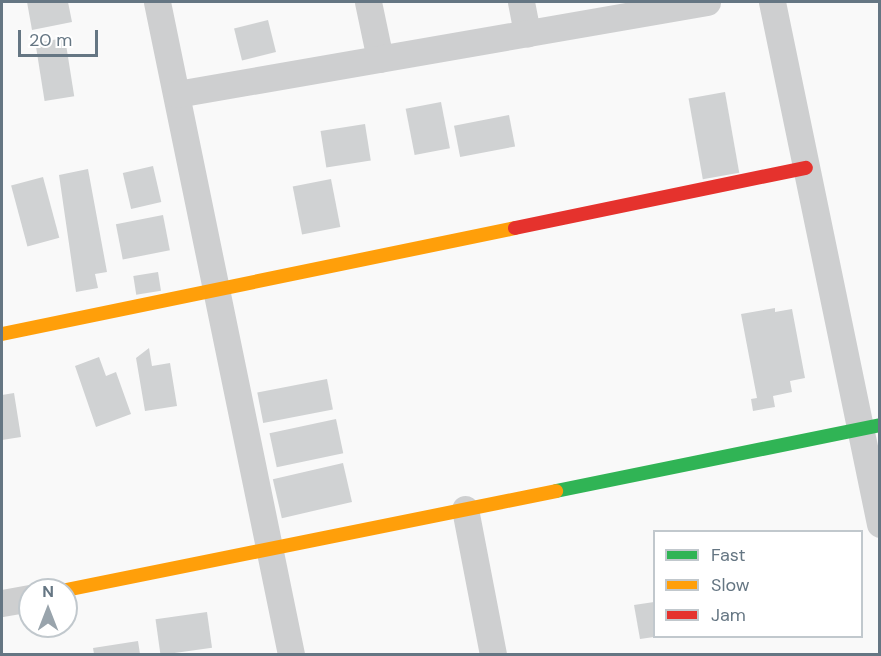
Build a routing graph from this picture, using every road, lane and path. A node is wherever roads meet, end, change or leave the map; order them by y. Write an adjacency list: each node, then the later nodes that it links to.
1 (157, 2): 8 (street)
2 (368, 2): 7 (street)
3 (521, 2): 6 (street)
4 (707, 2): 6 (street)
5 (772, 2): 9 (street)
6 (528, 33): 7 (street)
7 (380, 59): 8 (street)
8 (177, 94): 10 (street)
9 (806, 168): 10 (street); 12 (street)
10 (219, 286): 11 (street); 15 (street)
11 (2, 334)
12 (870, 427): 13 (street); 14 (street)
13 (465, 509): 15 (street); 20 (street)
14 (879, 524)
15 (270, 549): 16 (street); 19 (street)
16 (78, 588)
17 (18, 600): 18 (street)
18 (2, 603)
19 (291, 654)
20 (493, 654)

